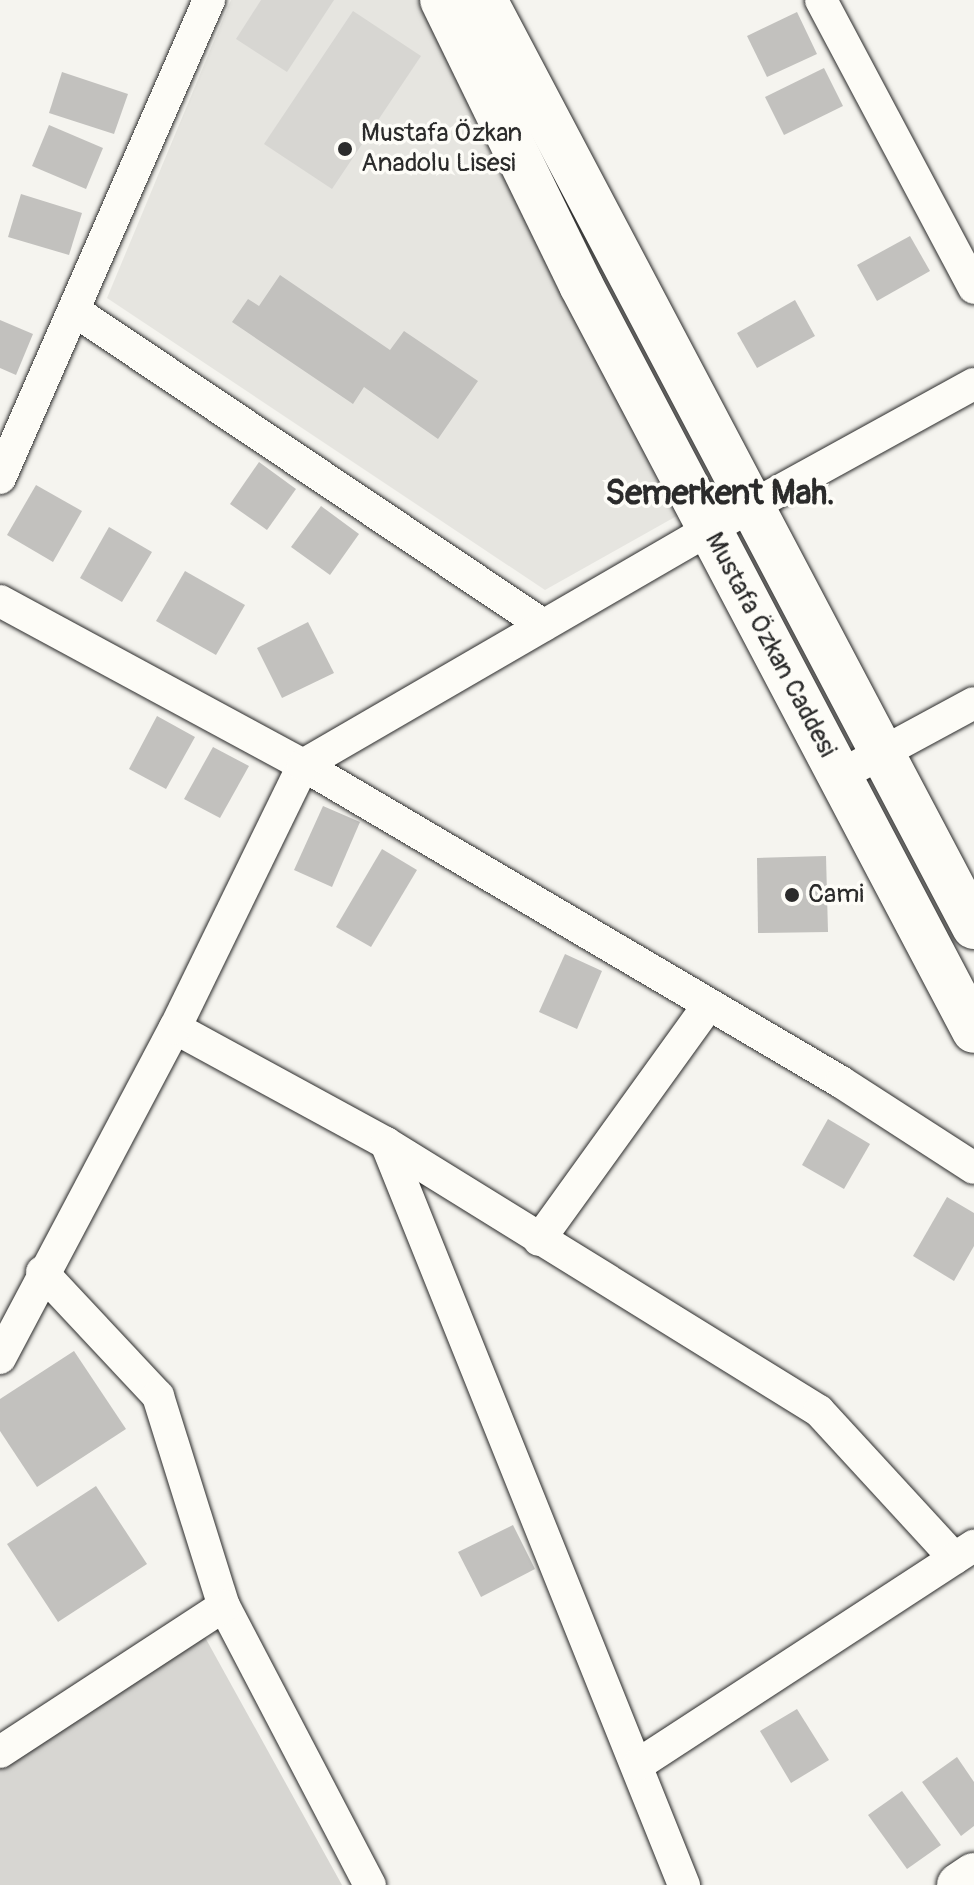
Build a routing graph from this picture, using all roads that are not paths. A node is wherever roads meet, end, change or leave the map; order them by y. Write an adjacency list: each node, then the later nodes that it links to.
1 (209, 0): 6 (street)
2 (442, 0): 10 (main road, Mustafa Özkan Caddesi)
3 (485, 0): 9 (main road, Mustafa Özkan Caddesi)
4 (821, 0): 5 (street)
5 (974, 288)
6 (75, 311): 8 (street); 12 (street)
7 (974, 384): 9 (street)
8 (0, 478)
9 (752, 507): 10 (street); 14 (main road, Mustafa Özkan Caddesi)
10 (710, 529): 12 (street); 16 (main road, Mustafa Özkan Caddesi)
11 (0, 601): 15 (street)
12 (543, 625): 15 (street)
13 (974, 703): 14 (street)
14 (885, 753): 16 (street); 17 (main road, Mustafa Özkan Caddesi)
15 (303, 765): 18 (street); 19 (street)
16 (839, 776): 20 (main road, Mustafa Özkan Caddesi)
17 (974, 927)
18 (708, 1006): 22 (street); 23 (street)
19 (175, 1028): 21 (street); 24 (street)
20 (974, 1031)
21 (386, 1143): 23 (street); 29 (street)
22 (974, 1168)
23 (539, 1240): 26 (street)
24 (42, 1272): 25 (street); 27 (street)
25 (0, 1358)
26 (964, 1552): 29 (street)
27 (224, 1606): 28 (street); 31 (street)
28 (0, 1752)
29 (639, 1764): 32 (street)
30 (974, 1875): 33 (main road)
31 (370, 1885)
32 (684, 1885)
33 (959, 1885)

